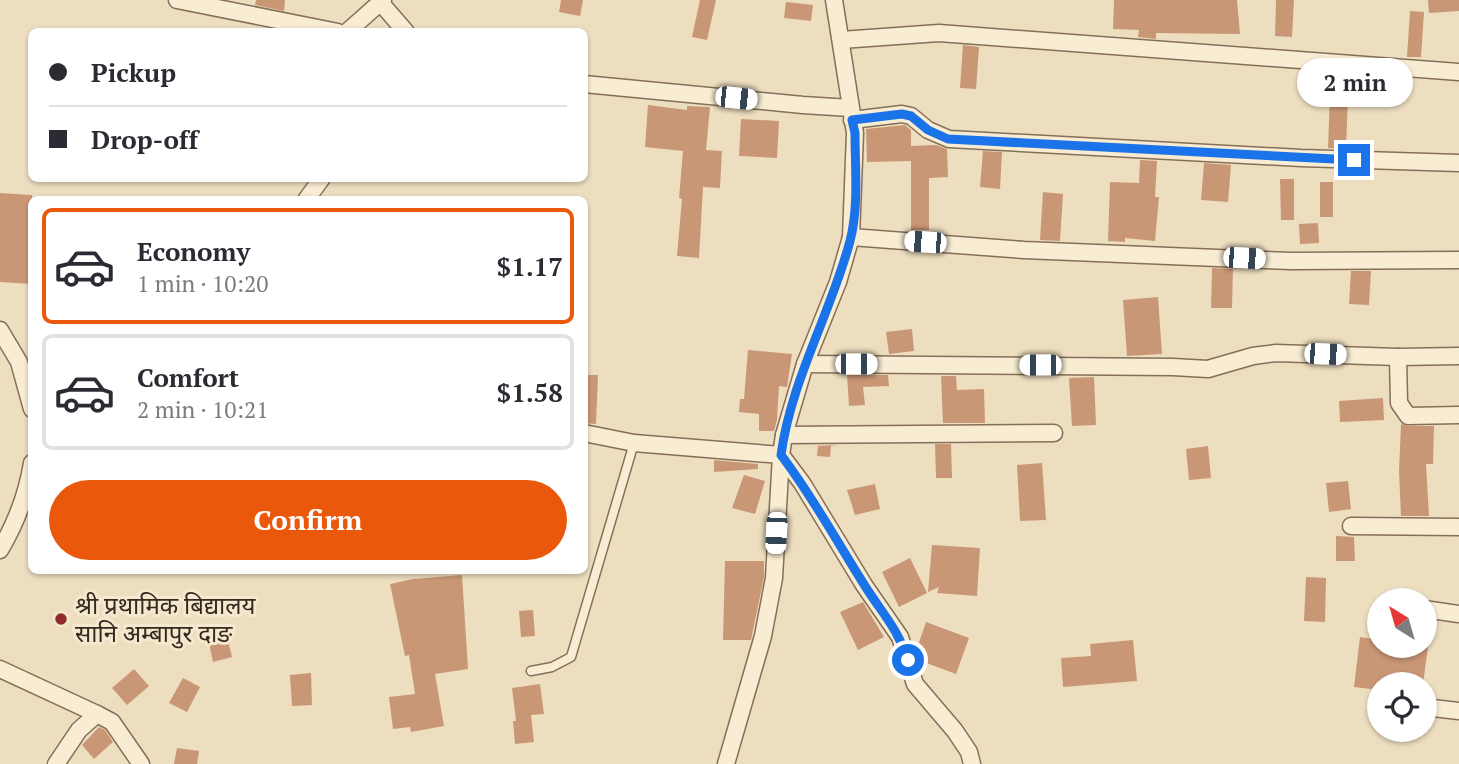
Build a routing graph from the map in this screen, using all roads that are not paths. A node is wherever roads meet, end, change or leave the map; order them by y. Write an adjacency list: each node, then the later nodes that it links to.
1 (177, 0): 4 (street)
2 (834, 0): 7 (street)
3 (382, 1): 5 (street); 6 (street)
4 (318, 28)
5 (352, 28)
6 (403, 28)
7 (841, 40): 8 (street); 10 (street)
8 (1459, 72)
9 (588, 84): 10 (street)
10 (851, 114): 11 (street); 12 (street)
11 (1459, 163)
12 (851, 237): 13 (street); 18 (street)
13 (1459, 260)
14 (0, 330): 17 (street)
15 (1459, 356): 16 (street)
16 (1398, 357): 18 (street); 20 (street)
17 (25, 358): 19 (street)
18 (805, 364): 23 (street)
19 (28, 380)
20 (1459, 415)
21 (1054, 433): 23 (street)
22 (588, 434): 24 (street)
23 (783, 435): 25 (street)
24 (634, 443): 25 (street); 33 (lane)
25 (781, 455): 39 (street); 40 (street)
26 (28, 486): 29 (street)
27 (1351, 526): 28 (street)
28 (1459, 527)
29 (0, 550)
30 (1437, 611): 31 (street)
31 (1459, 614)
32 (0, 669): 36 (street)
33 (530, 671)
34 (1437, 708): 35 (street)
35 (1459, 711)
36 (97, 714): 37 (street); 38 (street)
37 (56, 764)
38 (141, 764)
39 (726, 764)
40 (972, 764)

